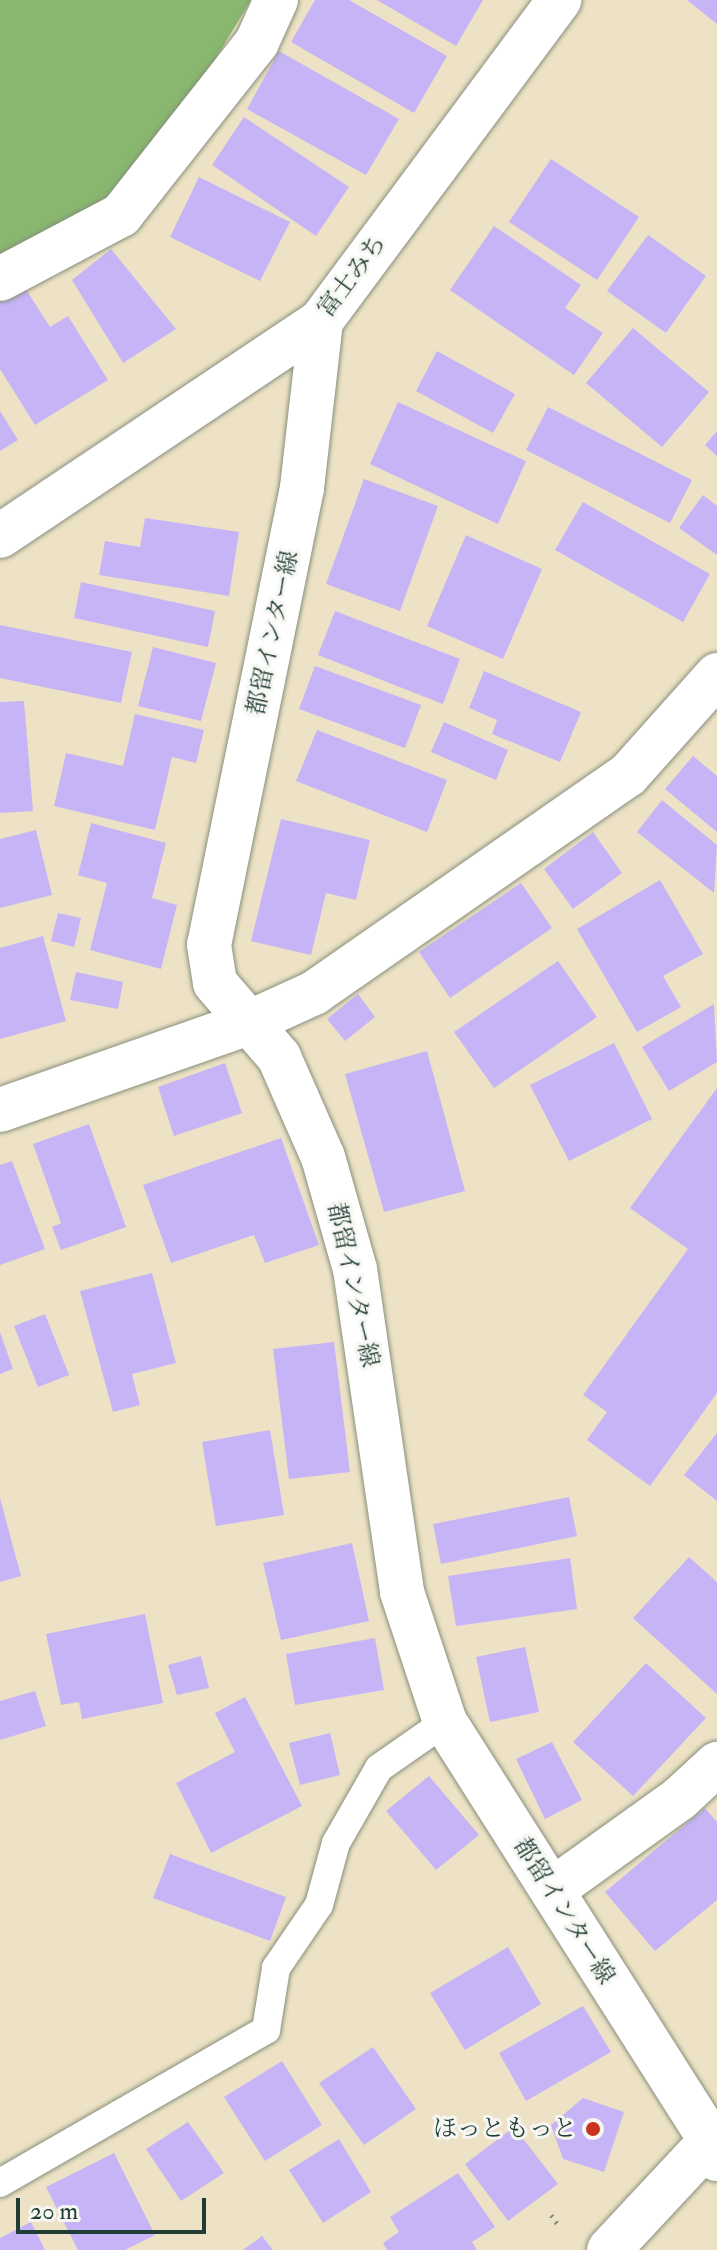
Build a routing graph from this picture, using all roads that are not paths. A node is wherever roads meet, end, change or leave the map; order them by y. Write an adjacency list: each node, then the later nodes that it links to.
1 (276, 0): 3 (main road)
2 (559, 0): 4 (main road, 富士みち)
3 (0, 279)
4 (321, 321): 5 (main road, 富士みち); 7 (main road, 都留インター線)
5 (0, 536)
6 (717, 675): 7 (main road)
7 (246, 1024): 8 (main road); 9 (main road, 都留インター線)
8 (0, 1110)
9 (445, 1722): 11 (main road, 都留インター線); 13 (lane)
10 (717, 1764): 11 (main road)
11 (552, 1890): 12 (main road, 都留インター線)
12 (715, 2145): 14 (main road)
13 (0, 2183)
14 (609, 2250)

